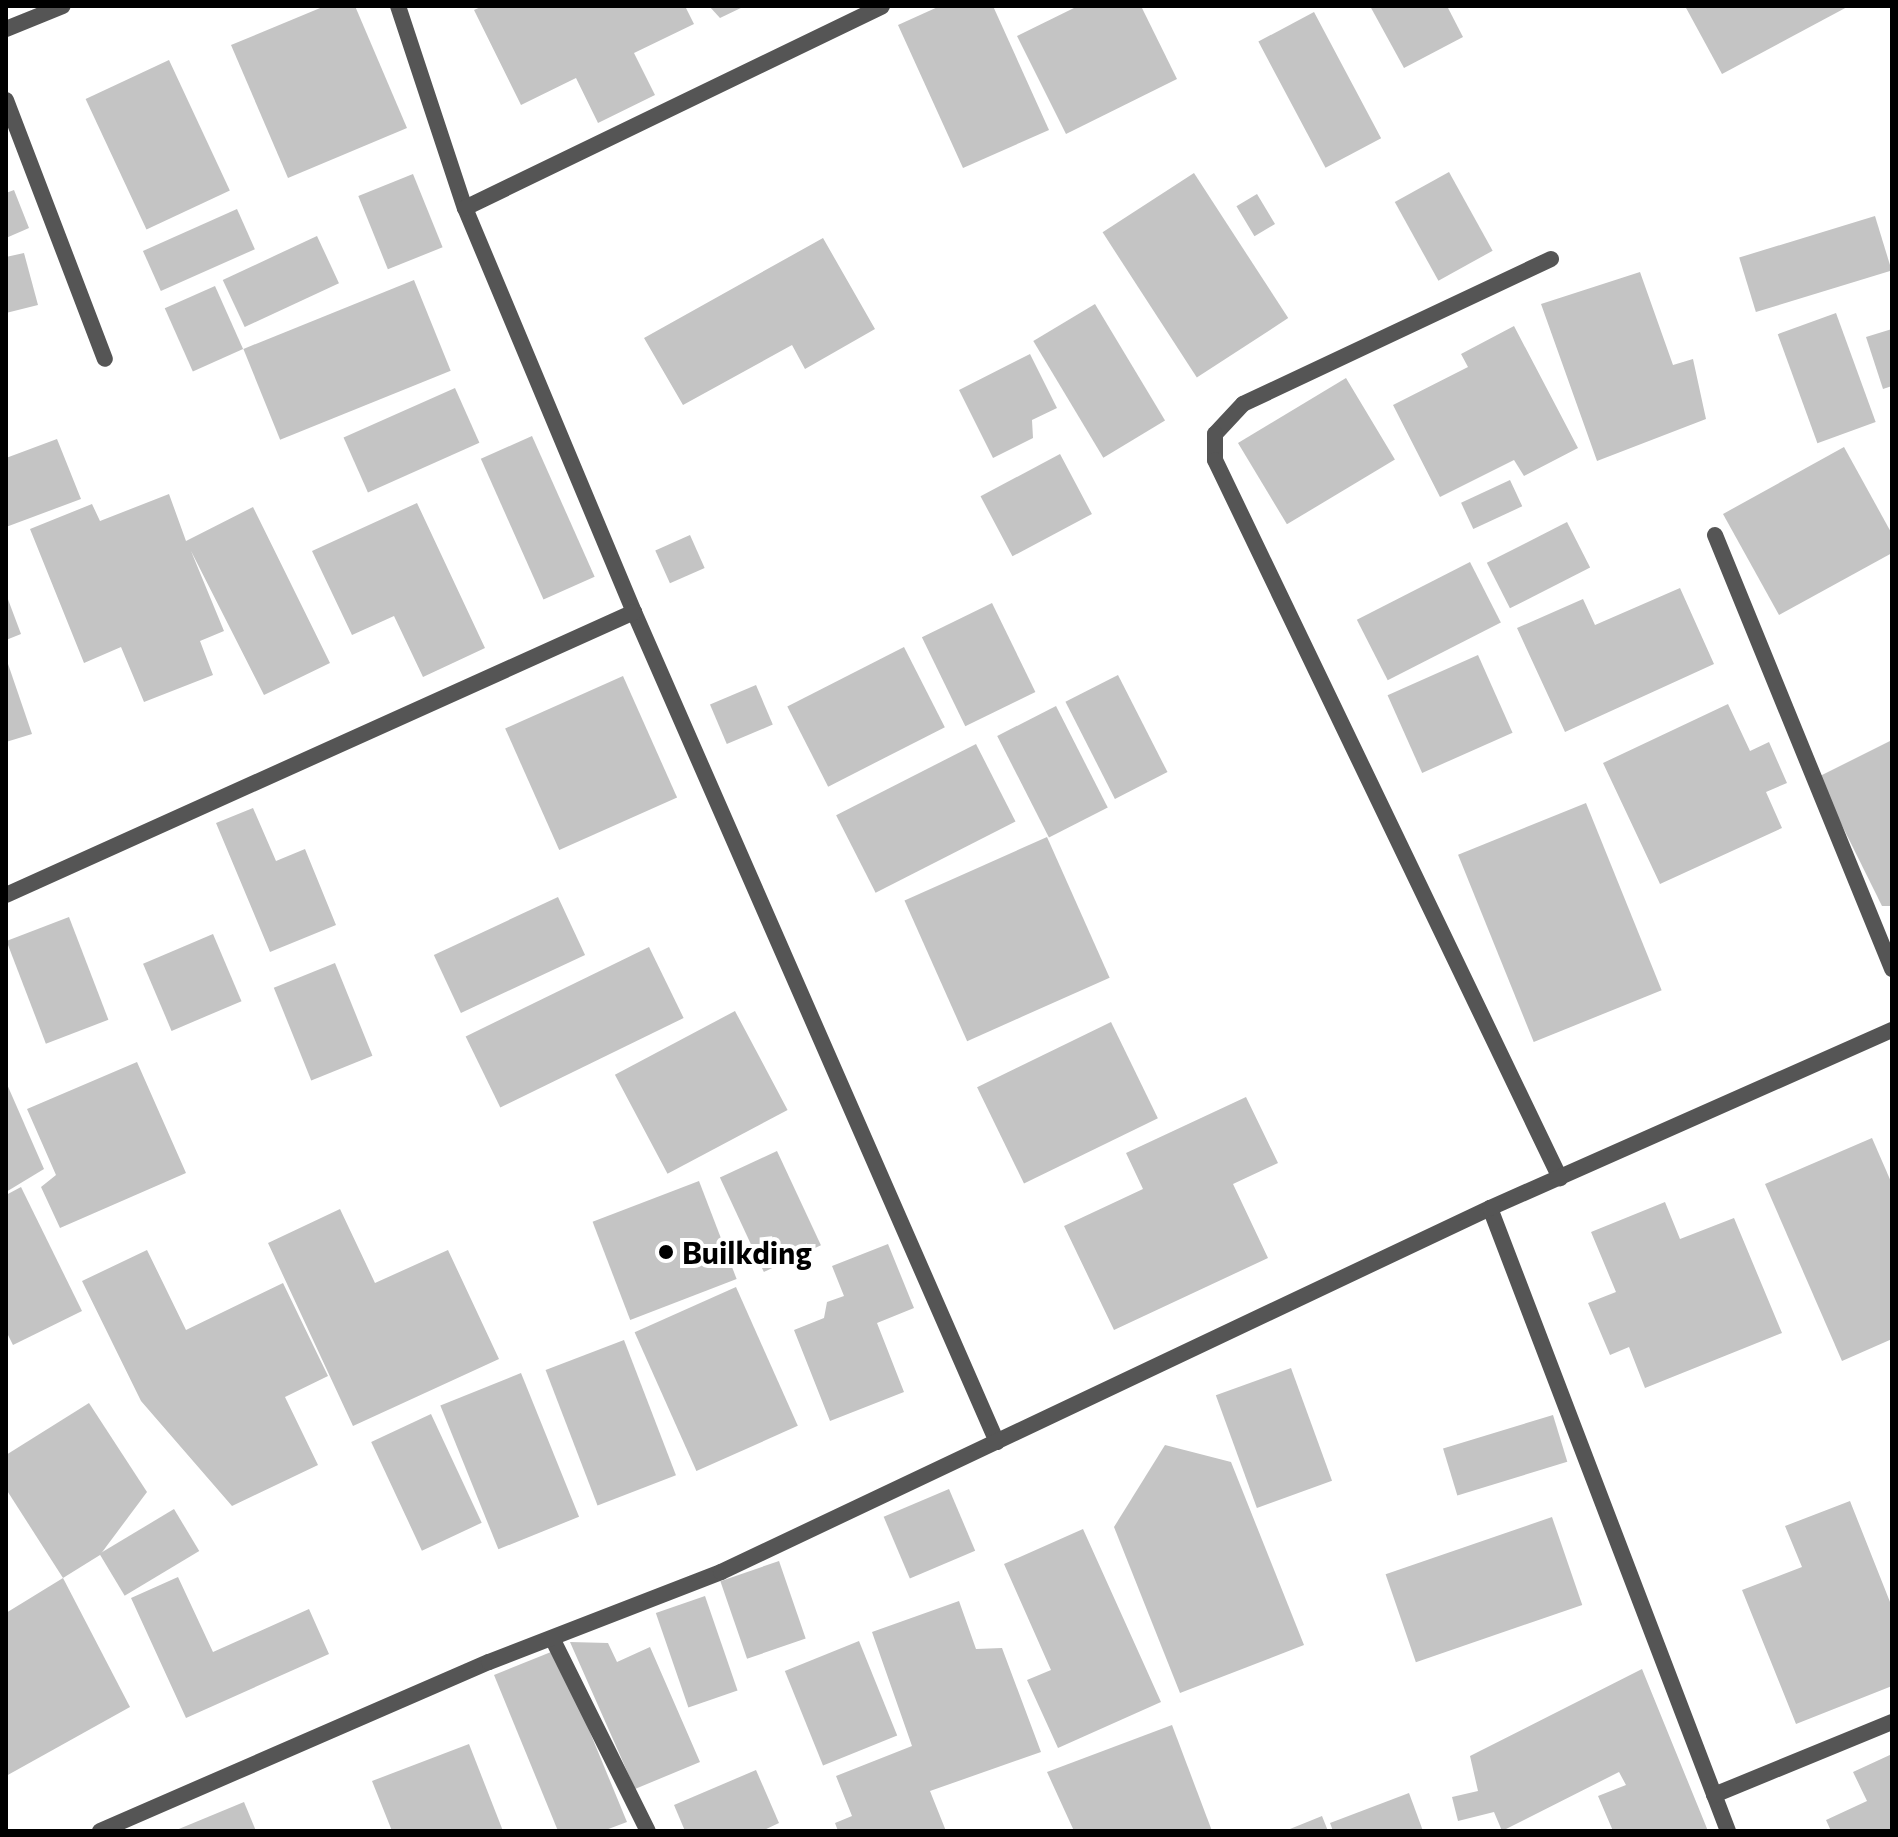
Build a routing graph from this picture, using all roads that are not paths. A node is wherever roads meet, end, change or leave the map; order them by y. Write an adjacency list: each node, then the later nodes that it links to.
1 (63, 6): 4 (street)
2 (398, 6): 6 (street)
3 (882, 6): 6 (street)
4 (6, 29)
5 (6, 100): 8 (street)
6 (465, 208): 10 (street)
7 (1551, 259): 14 (street)
8 (105, 359)
9 (1715, 535): 12 (street)
10 (634, 612): 11 (street); 16 (street)
11 (6, 895)
12 (1892, 969)
13 (1892, 1030): 14 (street)
14 (1560, 1178): 15 (street)
15 (1490, 1208): 16 (street); 19 (street)
16 (997, 1442): 17 (street)
17 (553, 1640): 20 (street); 21 (street)
18 (1892, 1722): 19 (street)
19 (1714, 1795): 22 (street)
20 (100, 1831)
21 (648, 1831)
22 (1728, 1831)

